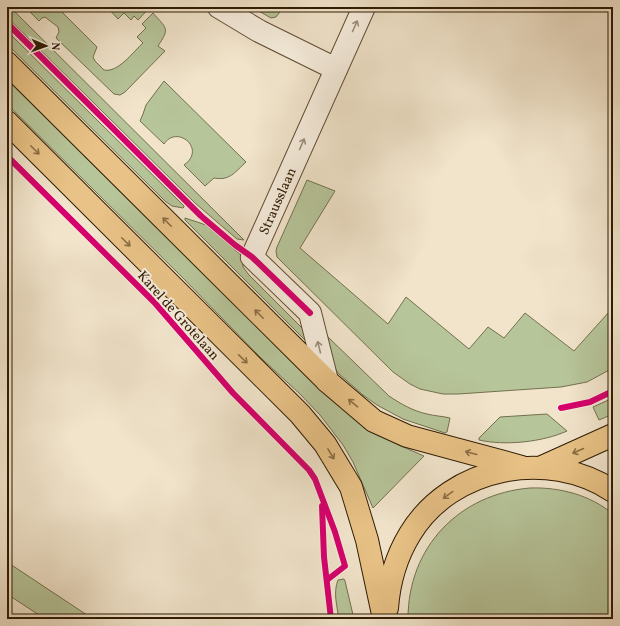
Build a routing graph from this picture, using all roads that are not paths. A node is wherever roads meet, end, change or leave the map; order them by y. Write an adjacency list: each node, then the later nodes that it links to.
1 (219, 7): 4 (street)
2 (364, 7): 4 (street, Strausslaan, one-way to 2)
3 (7, 63): 6 (main road, one-way to 3)
4 (336, 69): 6 (street, Strausslaan, one-way to 4)
5 (7, 122): 10 (main road, Karel de Grotelaan, one-way to 10)
6 (327, 381): 8 (main road, one-way to 6)
7 (613, 435): 8 (main road, one-way to 8)
8 (532, 467): 9 (main road); 11 (main road, one-way to 11)
9 (613, 491)
10 (384, 619)
11 (387, 619)

